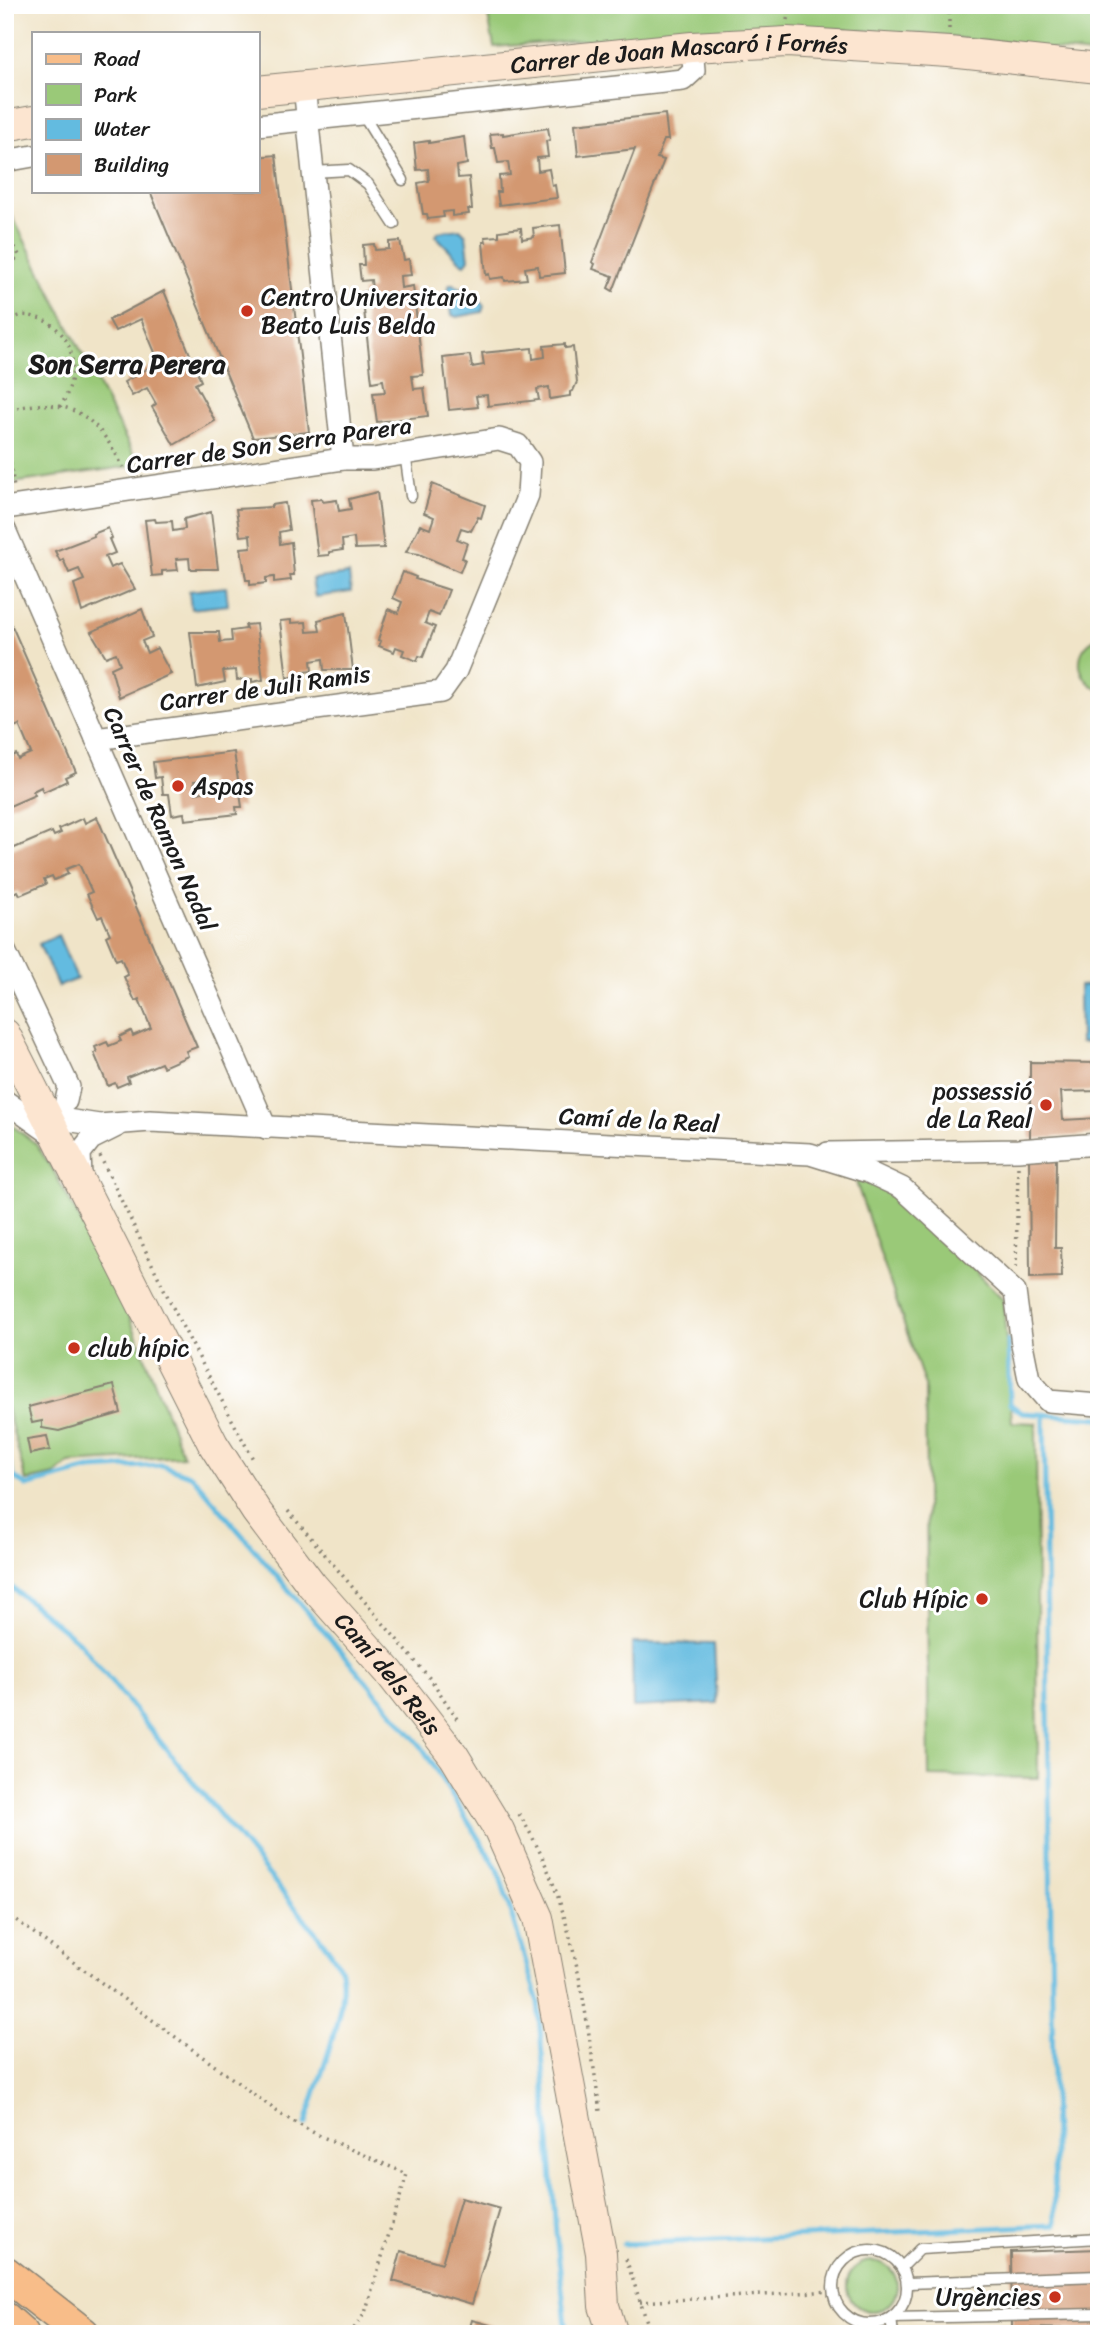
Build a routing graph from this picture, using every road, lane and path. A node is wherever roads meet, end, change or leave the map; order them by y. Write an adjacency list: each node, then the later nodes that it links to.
1 (692, 47): 2 (street, Carrer de Joan Mascaró i Fornés); 3 (street, Carrer de Joan Mascaró i Fornés); 5 (street)
2 (1099, 68)
3 (304, 86): 4 (street, Carrer de Joan Mascaró i Fornés); 7 (street)
4 (259, 91)
5 (363, 115): 7 (street); 13 (lane)
6 (32, 121): 9 (street)
7 (306, 121): 8 (street); 12 (street)
8 (259, 125)
9 (5, 126)
10 (32, 156): 11 (street)
11 (5, 161)
12 (312, 172): 14 (lane); 21 (street)
13 (403, 180)
14 (394, 224)
15 (5, 228): 16 (path)
16 (5, 272)
17 (5, 323): 18 (path)
18 (60, 407): 19 (path); 22 (path)
19 (5, 414): 23 (path)
20 (405, 453): 21 (street, Carrer de Son Serra Parera); 24 (lane); 27 (street, Carrer de Son Serra Parera)
21 (343, 459): 25 (street, Carrer de Son Serra Parera)
22 (123, 467)
23 (5, 470)
24 (411, 495)
25 (5, 508)
26 (5, 530): 28 (street, Carrer de Ramon Nadal)
27 (440, 692): 28 (street, Carrer de Juli Ramis)
28 (96, 739): 34 (street, Carrer de Ramon Nadal)
29 (5, 951): 32 (street)
30 (11, 1045): 32 (street, Camí dels Reis)
31 (5, 1101): 32 (street, Camí dels Reis)
32 (57, 1119): 33 (street, Camí de la Real); 38 (street, Camí dels Reis)
33 (122, 1123): 34 (street, Camí de la Real); 38 (street)
34 (266, 1128): 37 (street, Camí de la Real)
35 (1099, 1144): 36 (street)
36 (1018, 1150): 37 (street); 39 (path)
37 (810, 1154): 39 (street, Camí de la Real)
38 (82, 1187): 45 (street, Camí dels Reis)
39 (1015, 1292): 40 (street)
40 (1099, 1405)
41 (1099, 1798): 43 (path)
42 (5, 1912): 61 (path)
43 (1099, 1933)
44 (1099, 2238): 46 (lane)
45 (601, 2253): 62 (street, Camí dels Reis); 63 (street, Camí dels Reis)
46 (902, 2267): 49 (lane); 50 (lane)
47 (5, 2273): 60 (main road)
48 (1099, 2276): 49 (lane)
49 (908, 2283): 54 (lane)
50 (833, 2291): 52 (path); 56 (lane)
51 (5, 2292): 59 (main road)
52 (640, 2302)
53 (1099, 2314): 54 (lane)
54 (891, 2318): 57 (lane); 65 (lane)
55 (5, 2319): 58 (main road)
56 (854, 2321): 57 (lane); 64 (lane)
57 (876, 2329)
58 (22, 2334)
59 (55, 2334)
60 (83, 2334)
61 (350, 2334)
62 (613, 2334)
63 (630, 2334)
64 (855, 2334)
65 (893, 2334)

